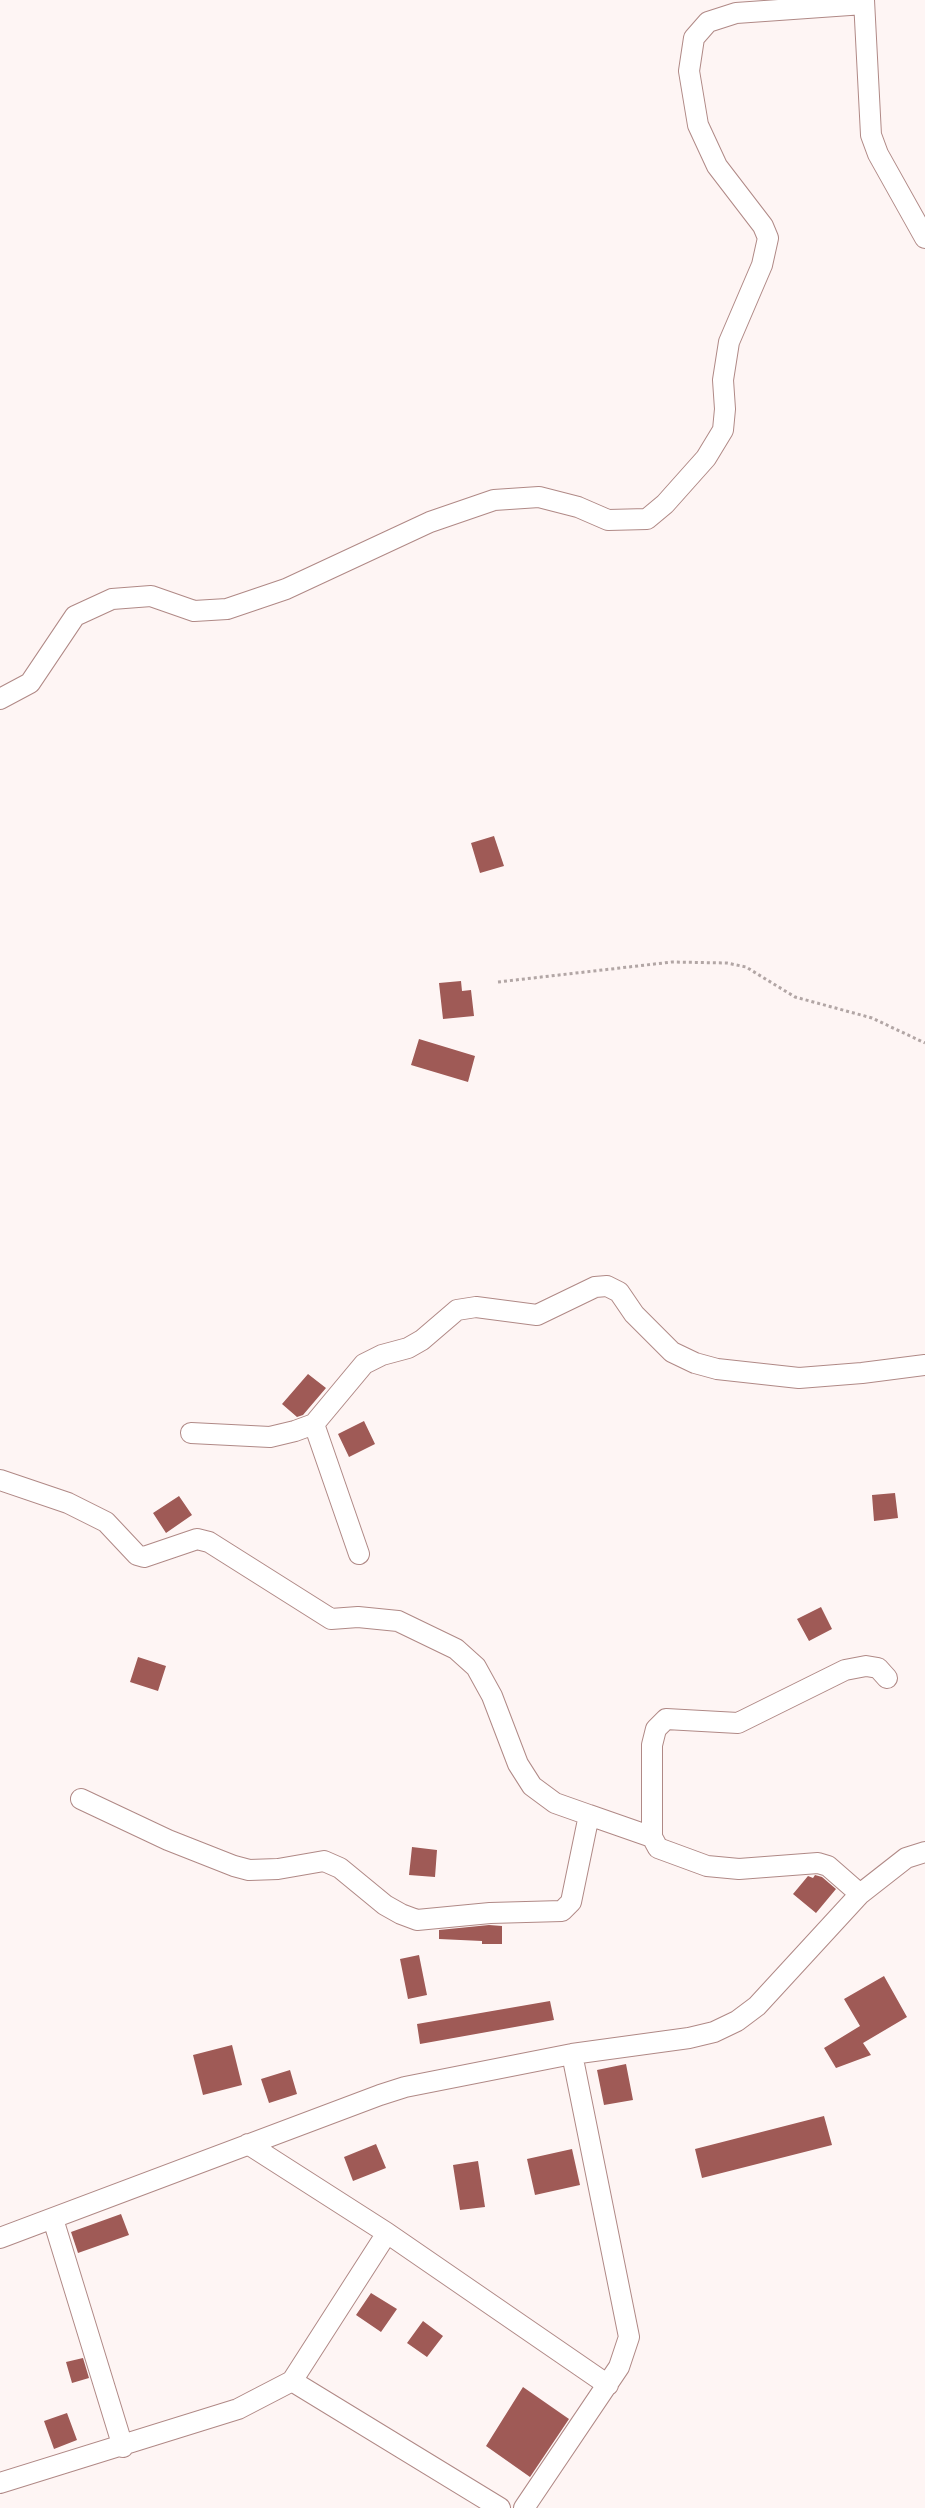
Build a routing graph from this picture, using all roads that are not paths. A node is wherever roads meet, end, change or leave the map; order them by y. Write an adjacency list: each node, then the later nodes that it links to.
1 (864, 2): 2 (street); 3 (street)
2 (925, 238)
3 (0, 699)
4 (925, 1365): 5 (street)
5 (314, 1424): 6 (street); 8 (street)
6 (191, 1433)
7 (0, 1480): 11 (street)
8 (359, 1554)
9 (887, 1678): 12 (street)
10 (81, 1799): 11 (street)
11 (589, 1815): 12 (street)
12 (652, 1837): 14 (street)
13 (925, 1852): 14 (street)
14 (860, 1893): 15 (street)
15 (572, 2054): 16 (street); 21 (street)
16 (248, 2144): 17 (street); 18 (street)
17 (53, 2219): 19 (street); 22 (street)
18 (387, 2233): 20 (street); 21 (street)
19 (0, 2238)
20 (292, 2381): 22 (street); 24 (street)
21 (608, 2385): 25 (street)
22 (123, 2446): 23 (street)
23 (0, 2483)
24 (500, 2508)
25 (524, 2508)

